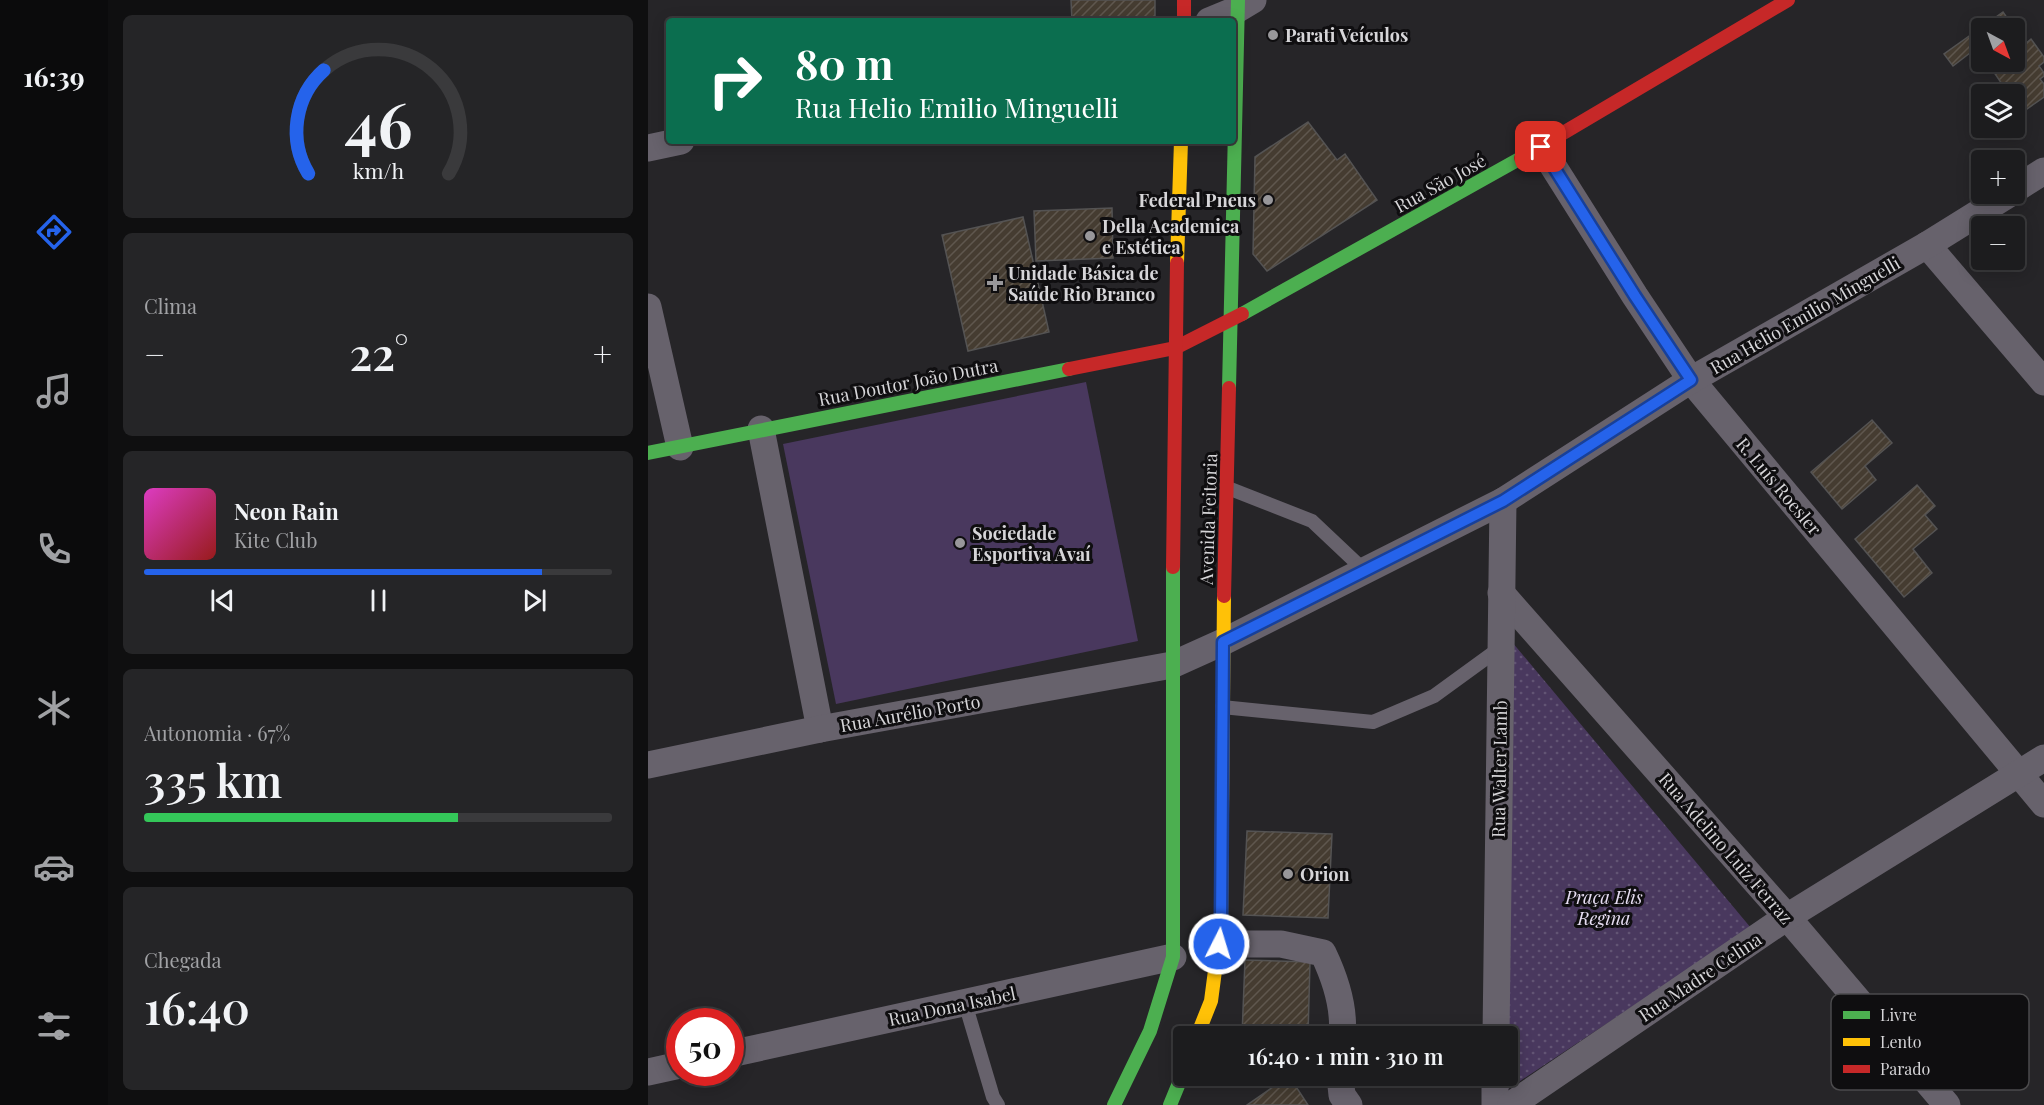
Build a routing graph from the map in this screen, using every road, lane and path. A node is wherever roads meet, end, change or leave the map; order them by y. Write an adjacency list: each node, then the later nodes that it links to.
1 (1184, 0): 4 (main road)
2 (1788, 0): 8 (main road, Rua São José)
3 (1243, 3): 5 (street); 15 (main road, Avenida Feitoria)
4 (1184, 18)
5 (1215, 18)
6 (667, 144): 9 (street)
7 (1181, 144): 16 (main road, Avenida Feitoria)
8 (1541, 147): 15 (main road, Rua São José); 17 (street, R. Luís Roesler)
9 (648, 148)
10 (2044, 171): 11 (street)
11 (2025, 183)
12 (1993, 204): 13 (street, Rua Helio Emilio Minguelli)
13 (1927, 245): 17 (street, Rua Helio Emilio Minguelli); 18 (street)
14 (648, 307): 20 (street)
15 (1232, 320): 16 (main road, Rua São José); 22 (main road, Avenida Feitoria)
16 (1175, 348): 19 (main road, Rua Doutor João Dutra); 28 (main road, Avenida Feitoria)
17 (1691, 380): 23 (street, Rua Helio Emilio Minguelli); 33 (street, R. Luís Roesler)
18 (2044, 382)
19 (761, 429): 20 (main road, Rua Doutor João Dutra); 30 (street)
20 (680, 447): 21 (main road, Rua Doutor João Dutra)
21 (648, 453)
22 (1227, 488): 24 (lane); 26 (main road, Avenida Feitoria)
23 (1503, 501): 24 (street, Rua Helio Emilio Minguelli); 25 (street, Rua Walter Lamb)
24 (1365, 571): 26 (street, Rua Helio Emilio Minguelli)
25 (1501, 593): 27 (street, Rua Walter Lamb); 35 (street, Rua Adelino Luiz Ferraz)
26 (1223, 642): 28 (street, Rua Aurélio Porto); 29 (main road, Avenida Feitoria)
27 (1500, 648): 29 (lane); 42 (street, Rua Walter Lamb)
28 (1173, 664): 30 (street, Rua Aurélio Porto); 37 (main road, Avenida Feitoria)
29 (1222, 707): 36 (main road, Avenida Feitoria)
30 (820, 729): 32 (street, Rua Aurélio Porto)
31 (2044, 758): 33 (street, Rua Madre Celina)
32 (648, 765)
33 (2019, 775): 34 (street, R. Luís Roesler); 35 (street, Rua Madre Celina)
34 (2044, 804)
35 (1787, 917): 38 (street, Rua Adelino Luiz Ferraz); 55 (street, Rua Madre Celina)
36 (1219, 944): 40 (main road, Avenida Feitoria); 41 (street)
37 (1173, 957): 39 (street, Rua Dona Isabel); 52 (main road, Avenida Feitoria)
38 (1853, 994)
39 (965, 1003): 43 (street, Rua Dona Isabel); 51 (lane)
40 (1201, 1026)
41 (1343, 1026)
42 (1496, 1026)
43 (744, 1051)
44 (666, 1068): 45 (street)
45 (648, 1072)
46 (1179, 1086): 50 (main road)
47 (1341, 1086): 53 (street)
48 (1495, 1086): 54 (street)
49 (1934, 1090): 56 (street, Rua Adelino Luiz Ferraz)
50 (1172, 1104)
51 (998, 1105)
52 (1114, 1105)
53 (1349, 1105)
54 (1495, 1105)
55 (1511, 1105)
56 (1947, 1105)

